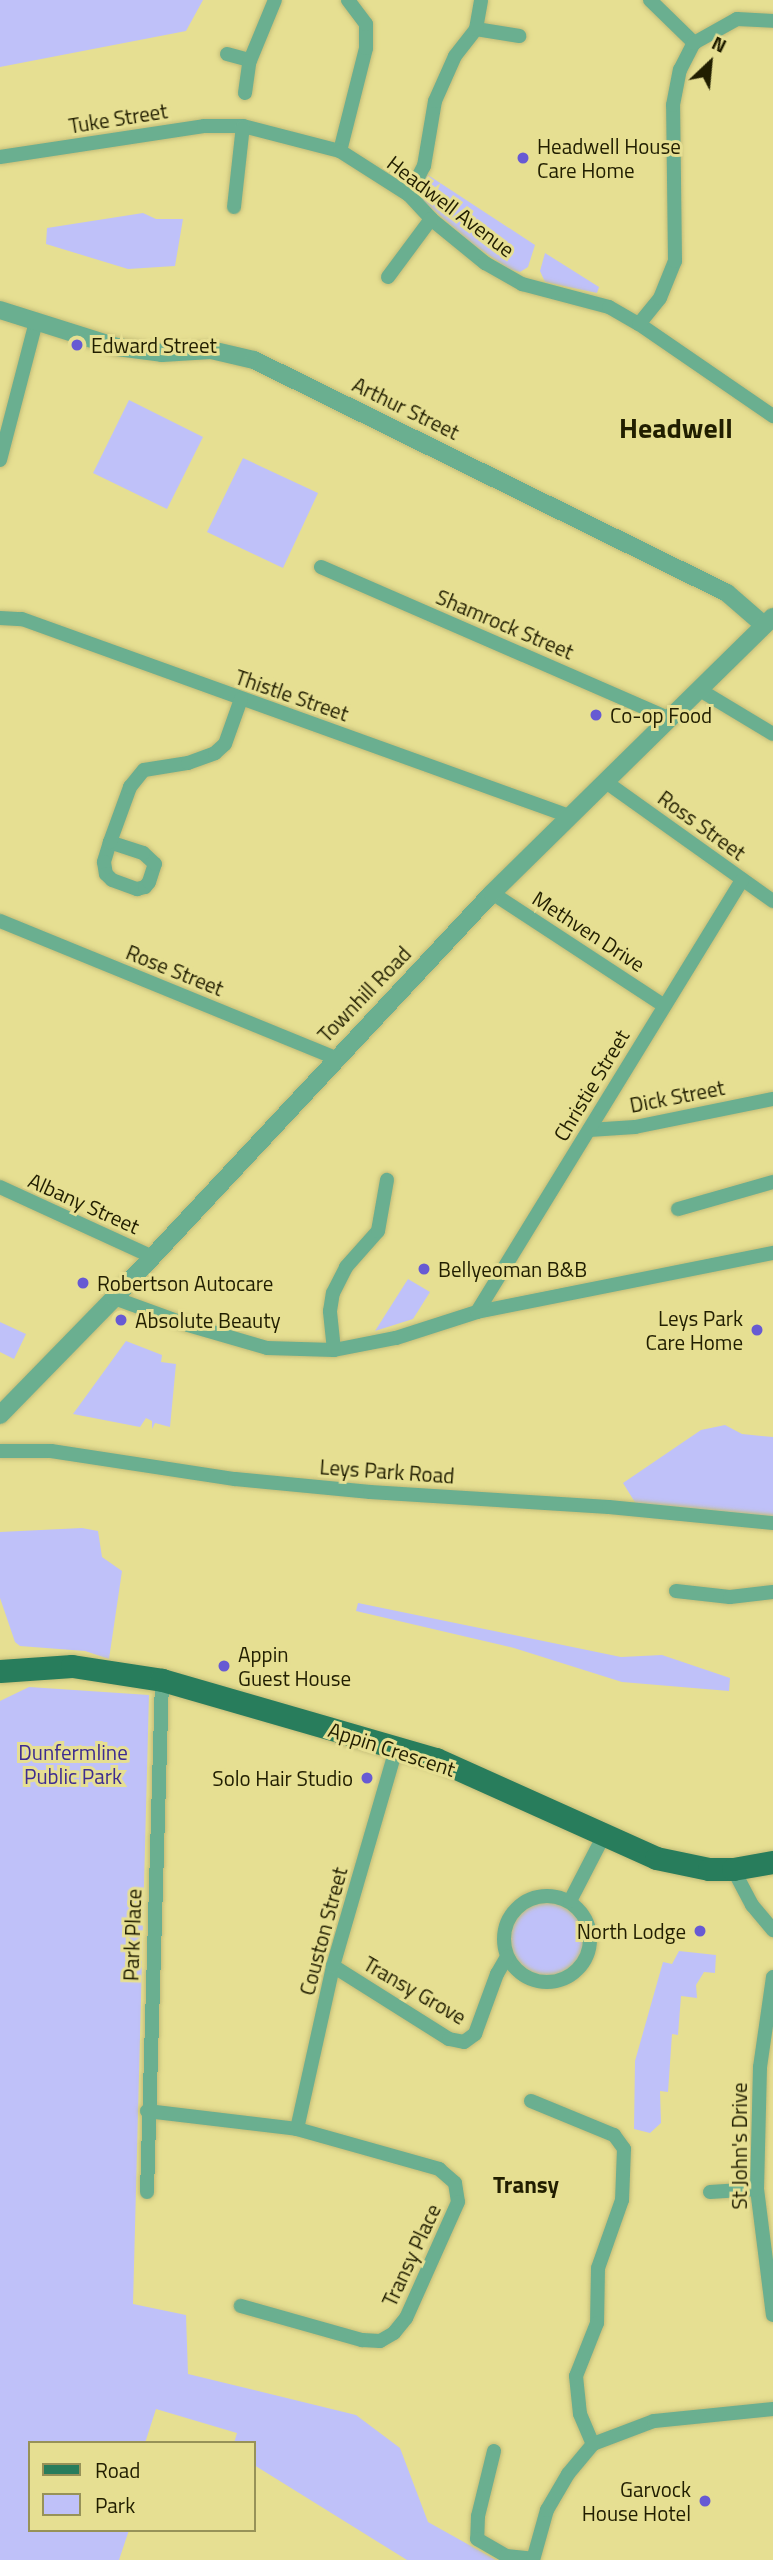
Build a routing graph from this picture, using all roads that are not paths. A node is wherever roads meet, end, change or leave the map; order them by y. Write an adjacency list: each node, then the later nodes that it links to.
1 (275, 0): 10 (street)
2 (348, 0): 13 (street)
3 (481, 0): 6 (street)
4 (650, 0): 8 (street)
5 (773, 21): 8 (street)
6 (476, 29): 7 (street); 15 (street)
7 (519, 36)
8 (694, 43): 21 (street)
9 (227, 54): 10 (street)
10 (250, 60): 11 (street)
11 (245, 93)
12 (243, 126): 13 (street, Headwell Avenue); 14 (street, Tuke Street); 16 (street)
13 (340, 151): 15 (street, Headwell Avenue)
14 (0, 157)
15 (409, 195): 17 (street, Headwell Avenue)
16 (234, 207)
17 (431, 219): 18 (street); 21 (street, Headwell Avenue)
18 (388, 277)
19 (0, 310): 20 (street, Arthur Street)
20 (36, 322): 23 (street); 26 (street, Arthur Street)
21 (639, 324): 22 (street, Headwell Avenue)
22 (773, 416)
23 (0, 460)
24 (321, 567): 29 (street, Shamrock Street)
25 (0, 618): 28 (street, Thistle Street)
26 (769, 621): 27 (street, Townhill Road)
27 (701, 690): 29 (street, Townhill Road); 30 (street)
28 (241, 699): 32 (street, Thistle Street); 33 (street)
29 (671, 719): 31 (street, Townhill Road)
30 (773, 734)
31 (606, 782): 32 (street, Townhill Road); 34 (street, Ross Street)
32 (569, 816): 35 (street, Townhill Road)
33 (110, 842)
34 (742, 880): 36 (street, Ross Street); 38 (street, Christie Street)
35 (492, 893): 38 (street, Methven Drive); 39 (street, Townhill Road)
36 (773, 901)
37 (0, 921): 39 (street, Rose Street)
38 (663, 1005): 41 (street, Christie Street)
39 (335, 1058): 47 (street, Townhill Road)
40 (773, 1099): 41 (street, Dick Street)
41 (589, 1130): 49 (street, Christie Street)
42 (387, 1180): 50 (street)
43 (773, 1182): 45 (street)
44 (0, 1188): 47 (street, Albany Street)
45 (678, 1209)
46 (773, 1253): 49 (street)
47 (151, 1256): 48 (street, Townhill Road)
48 (114, 1298): 50 (street); 51 (street, Townhill Road)
49 (477, 1312): 50 (street)
50 (334, 1350)
51 (0, 1415)
52 (0, 1451): 53 (street, Leys Park Road)
53 (773, 1523)
54 (676, 1591): 55 (street)
55 (773, 1592)
56 (0, 1671): 57 (main road, Appin Crescent)
57 (162, 1679): 58 (main road, Appin Crescent); 68 (street, Park Place)
58 (397, 1746): 59 (main road, Appin Crescent); 65 (street, Couston Street)
59 (604, 1835): 61 (main road, Appin Crescent); 62 (street)
60 (773, 1863): 61 (main road, Appin Crescent)
61 (733, 1869): 63 (street)
62 (570, 1901): 64 (street, Transy Grove); 64 (street)
63 (773, 1930)
64 (507, 1957): 65 (street, Transy Grove)
65 (333, 1966): 69 (street, Couston Street)
66 (773, 1977): 70 (street, St John's Drive)
67 (531, 2101): 76 (street)
68 (148, 2111): 69 (street, Transy Place); 71 (street, Park Place)
69 (297, 2129): 73 (street, Transy Place)
70 (757, 2189): 72 (street); 74 (street, St John's Drive)
71 (147, 2192)
72 (710, 2192)
73 (241, 2306)
74 (773, 2315)
75 (773, 2409): 76 (street)
76 (593, 2444): 78 (street)
77 (494, 2451): 78 (street)
78 (533, 2559)

